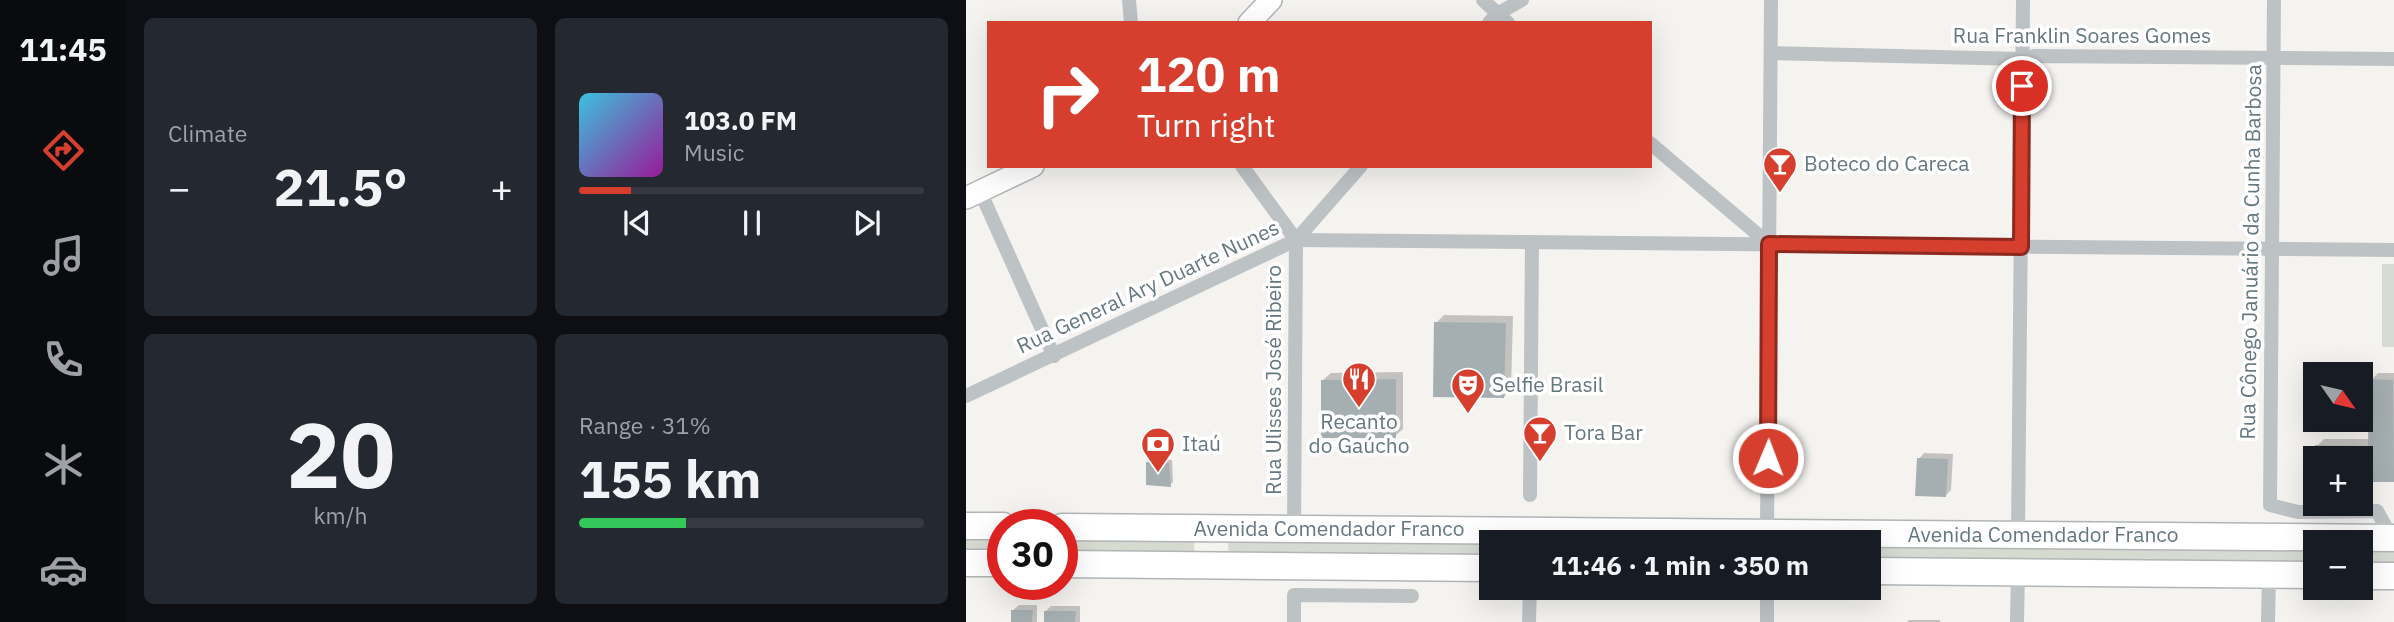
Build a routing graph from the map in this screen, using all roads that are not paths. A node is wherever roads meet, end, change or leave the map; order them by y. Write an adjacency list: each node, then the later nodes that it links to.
1 (1129, 0): 9 (street)
2 (1271, 0): 10 (main road)
3 (1483, 0): 8 (street)
4 (1522, 0): 8 (street)
5 (1771, 0): 11 (street)
6 (2023, 0): 13 (street)
7 (2274, 0): 12 (street, Rua Cônego Januário da Cunha Barbosa)
8 (1498, 20)
9 (1131, 21)
10 (1251, 21)
11 (1770, 52): 13 (street, Rua Franklin Soares Gomes); 22 (street)
12 (2274, 57): 13 (street, Rua Franklin Soares Gomes); 14 (street, Rua Franklin Soares Gomes); 24 (street, Rua Cônego Januário da Cunha Barbosa)
13 (2023, 59): 23 (street)
14 (2394, 59)
15 (1652, 145): 22 (street)
16 (1028, 168): 19 (main road)
17 (1243, 168): 20 (street, Rua Ulisses José Ribeiro)
18 (1360, 168): 20 (street, Rua General Ary Duarte Nunes)
19 (973, 195): 26 (street)
20 (1296, 240): 21 (street); 26 (street, Rua General Ary Duarte Nunes); 33 (street, Rua Ulisses José Ribeiro)
21 (1532, 242): 22 (street); 28 (street)
22 (1769, 244): 23 (street); 34 (street)
23 (2021, 247): 24 (street); 36 (street)
24 (2272, 249): 25 (street); 38 (street, Rua Cônego Januário da Cunha Barbosa)
25 (2394, 250)
26 (1054, 356): 27 (street, Rua General Ary Duarte Nunes)
27 (966, 396)
28 (1530, 495)
29 (966, 526): 30 (highway)
30 (987, 526)
31 (1078, 527): 32 (highway, Avenida Comendador Franco)
32 (1238, 528): 33 (highway, Avenida Comendador Franco); 42 (highway)
33 (1294, 529): 35 (highway, Avenida Comendador Franco)
34 (1767, 530)
35 (1479, 531)
36 (2018, 535): 37 (highway, Avenida Comendador Franco); 38 (highway, Avenida Comendador Franco)
37 (1881, 537)
38 (2393, 538)
39 (966, 563): 40 (highway)
40 (987, 563)
41 (1078, 564): 42 (highway, Avenida Comendador Franco)
42 (1226, 565): 43 (highway, Avenida Comendador Franco)
43 (1479, 568)
44 (1881, 571): 45 (highway, Avenida Comendador Franco)
45 (2018, 573): 46 (highway, Avenida Comendador Franco); 56 (street)
46 (2269, 575): 47 (highway, Avenida Comendador Franco); 57 (street)
47 (2303, 575)
48 (2373, 576): 49 (highway)
49 (2394, 576)
50 (1412, 596): 53 (street)
51 (1530, 600): 54 (street)
52 (1767, 600): 55 (street)
53 (1294, 622)
54 (1529, 622)
55 (1767, 622)
56 (2018, 622)
57 (2268, 622)

